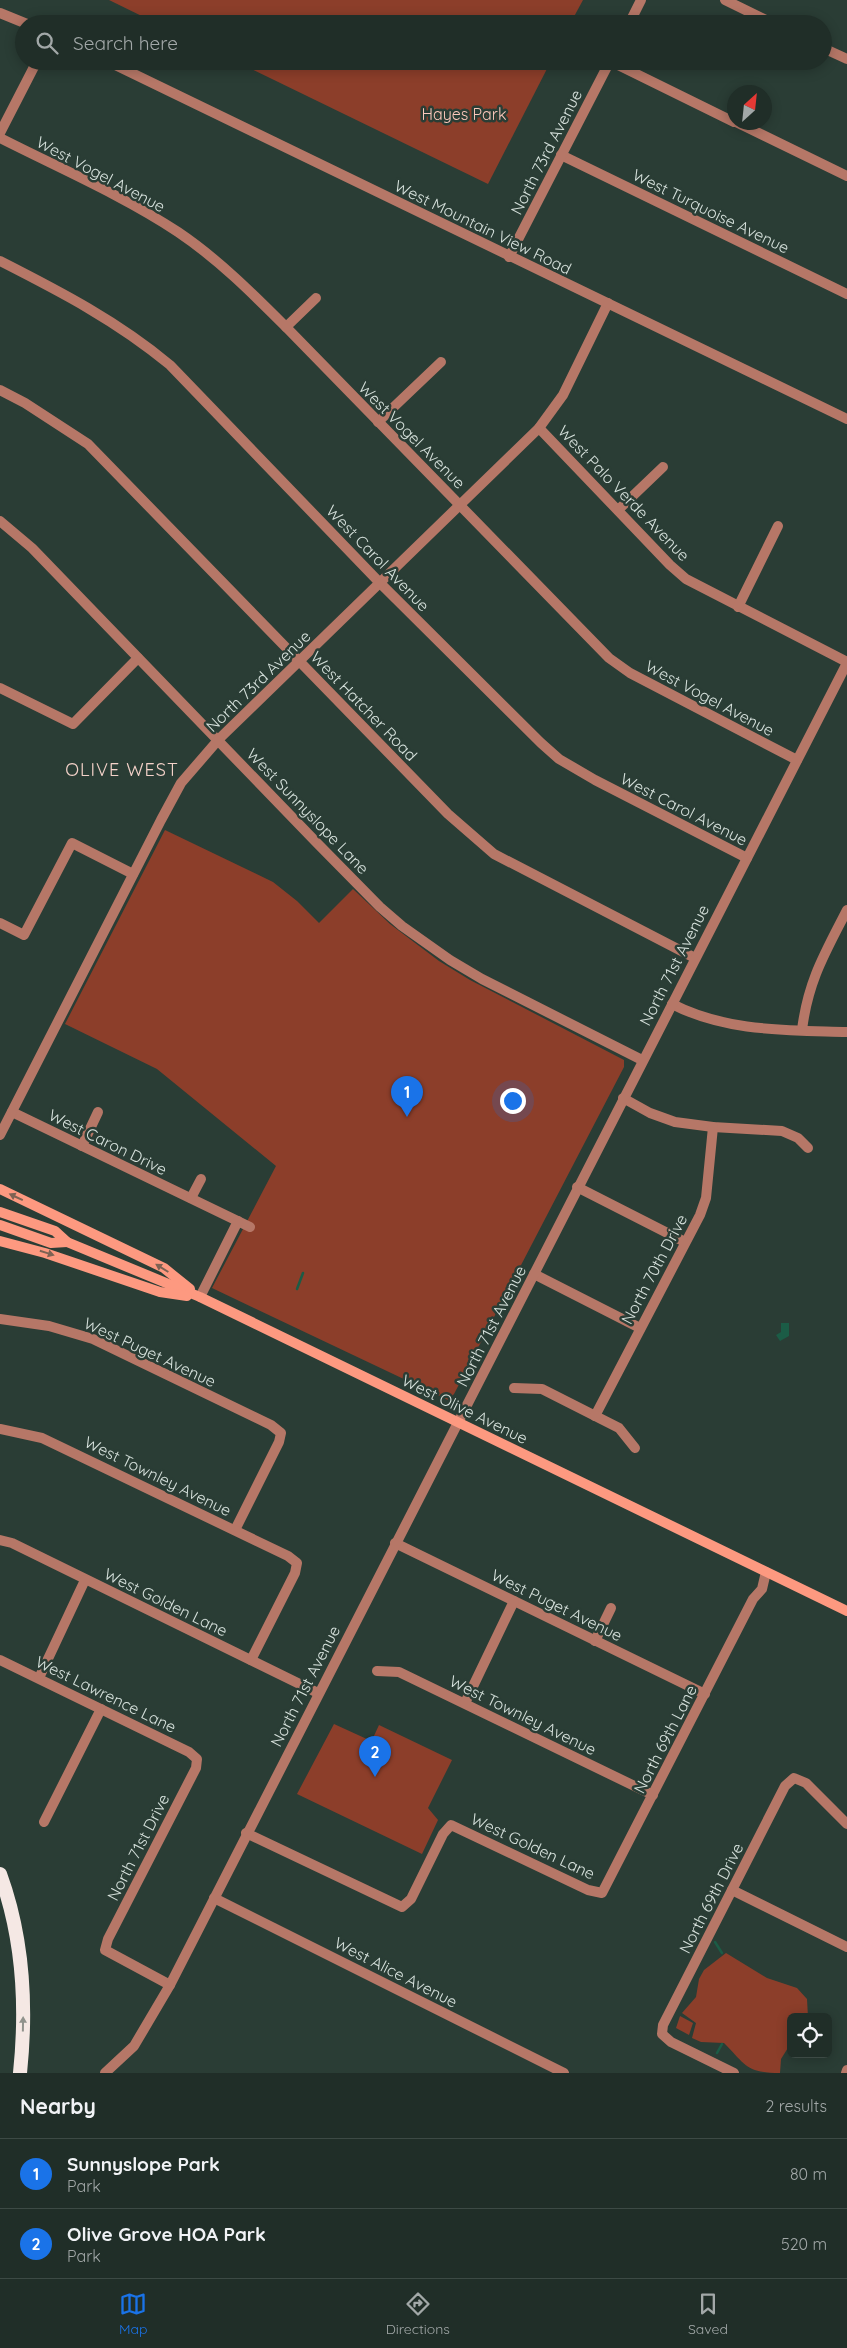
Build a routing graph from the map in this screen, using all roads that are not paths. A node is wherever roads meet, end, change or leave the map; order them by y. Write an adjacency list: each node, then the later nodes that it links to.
1 (641, 0): 4 (street)
2 (725, 0): 5 (street)
3 (0, 13): 6 (street)
4 (634, 15)
5 (756, 15)
6 (15, 19)
7 (832, 52): 8 (street)
8 (847, 59)
9 (32, 70): 15 (street)
10 (125, 70): 19 (street, West Mountain View Road)
11 (605, 70): 17 (street, North 73rd Avenue)
12 (628, 70): 13 (street)
13 (727, 118)
14 (752, 130): 18 (street)
15 (0, 132)
16 (0, 138): 24 (street, West Vogel Avenue)
17 (561, 155): 19 (street, North 73rd Avenue); 21 (street, West Turquoise Avenue)
18 (847, 176)
19 (509, 257): 23 (street, West Mountain View Road)
20 (0, 261): 35 (street, West Carol Avenue)
21 (847, 294)
22 (316, 298): 24 (street)
23 (608, 303): 27 (street, West Mountain View Road); 29 (street, North 73rd Avenue)
24 (286, 327): 28 (street, West Vogel Avenue)
25 (441, 362): 28 (street)
26 (0, 390): 38 (street, West Hatcher Road)
27 (847, 420)
28 (378, 422): 31 (street, West Vogel Avenue)
29 (539, 428): 31 (street, North 73rd Avenue); 32 (street, West Palo Verde Avenue)
30 (663, 467): 32 (street)
31 (460, 505): 35 (street, North 73rd Avenue); 42 (street, West Vogel Avenue)
32 (618, 510): 36 (street, West Palo Verde Avenue)
33 (0, 521): 37 (street, West Sunnyslope Lane)
34 (778, 526): 36 (street)
35 (380, 582): 38 (street, North 73rd Avenue); 43 (street, West Carol Avenue)
36 (738, 607): 39 (street, West Palo Verde Avenue)
37 (138, 658): 40 (street); 41 (street, West Sunnyslope Lane)
38 (300, 662): 41 (street, North 73rd Avenue); 47 (street, West Hatcher Road)
39 (847, 662): 42 (street, North 71st Avenue)
40 (0, 688)
41 (219, 739): 44 (street, North 73rd Avenue); 51 (street, West Sunnyslope Lane)
42 (798, 760): 43 (street, North 71st Avenue)
43 (747, 858): 47 (street, North 71st Avenue)
44 (133, 874): 46 (street); 53 (street, North 73rd Avenue)
45 (847, 910): 49 (street)
46 (0, 923)
47 (695, 958): 48 (street, North 71st Avenue)
48 (672, 1004): 49 (street); 51 (street, North 71st Avenue)
49 (802, 1030): 50 (street)
50 (847, 1032)
51 (642, 1060): 52 (street, North 71st Avenue)
52 (623, 1098): 55 (street); 60 (street, North 71st Avenue)
53 (12, 1112): 56 (street, North 73rd Avenue); 57 (street, West Caron Drive)
54 (98, 1112): 57 (street)
55 (713, 1127): 58 (street); 69 (street, North 70th Drive)
56 (0, 1135)
57 (82, 1146): 62 (street, West Caron Drive)
58 (808, 1148)
59 (201, 1179): 62 (street)
60 (577, 1188): 69 (street); 70 (street, North 71st Avenue)
61 (0, 1189): 71 (main road, one-way to 61)
62 (191, 1198): 64 (street, West Caron Drive)
63 (0, 1212): 68 (main road, West Olive Avenue)
64 (238, 1221): 66 (street, West Caron Drive); 71 (street)
65 (0, 1225): 68 (main road, West Olive Avenue)
66 (250, 1227)
67 (0, 1241): 71 (main road, one-way to 71)
68 (67, 1242): 71 (main road, West Olive Avenue)
69 (685, 1242): 73 (street, North 70th Drive)
70 (534, 1274): 73 (street); 76 (street, North 71st Avenue)
71 (200, 1297): 76 (main road, West Olive Avenue)
72 (0, 1319): 79 (street, West Puget Avenue)
73 (640, 1328): 75 (street, North 70th Drive)
74 (514, 1388): 75 (street)
75 (595, 1416): 78 (street)
76 (458, 1422): 81 (street, North 71st Avenue); 82 (main road, West Olive Avenue)
77 (0, 1429): 79 (street, West Townley Avenue)
78 (635, 1448)
79 (235, 1530): 89 (street, West Townley Avenue)
80 (0, 1540): 83 (street, West Golden Lane)
81 (395, 1543): 84 (street, West Puget Avenue); 92 (street, North 71st Avenue)
82 (766, 1572): 86 (main road, West Olive Avenue); 93 (street, North 69th Lane)
83 (85, 1580): 89 (street, West Golden Lane); 91 (street)
84 (514, 1601): 87 (street, West Puget Avenue); 94 (street)
85 (611, 1608): 87 (street)
86 (847, 1611)
87 (595, 1641): 93 (street, West Puget Avenue)
88 (0, 1660): 91 (street, West Lawrence Lane)
89 (250, 1660): 92 (street, West Golden Lane)
90 (377, 1671): 94 (street, West Townley Avenue)
91 (39, 1678): 95 (street, West Lawrence Lane)
92 (318, 1693): 100 (street, North 71st Avenue)
93 (705, 1694): 97 (street, North 69th Lane)
94 (465, 1703): 97 (street, West Townley Avenue)
95 (101, 1709): 96 (street, West Lawrence Lane); 98 (street)
96 (197, 1759): 106 (street, North 71st Drive)
97 (653, 1795): 103 (street, North 69th Lane)
98 (44, 1822)
99 (847, 1824): 102 (street, North 69th Drive)
100 (246, 1833): 103 (street, West Golden Lane); 104 (street, North 71st Avenue)
101 (0, 1874): 107 (highway, one-way to 101)
102 (732, 1890): 105 (street); 110 (street, North 69th Drive)
103 (602, 1893)
104 (214, 1898): 106 (street, North 71st Avenue); 109 (street, West Alice Avenue)
105 (847, 1947)
106 (170, 1985): 108 (street, North 71st Avenue)
107 (20, 2073)
108 (106, 2073)
109 (564, 2073)
110 (734, 2073)

